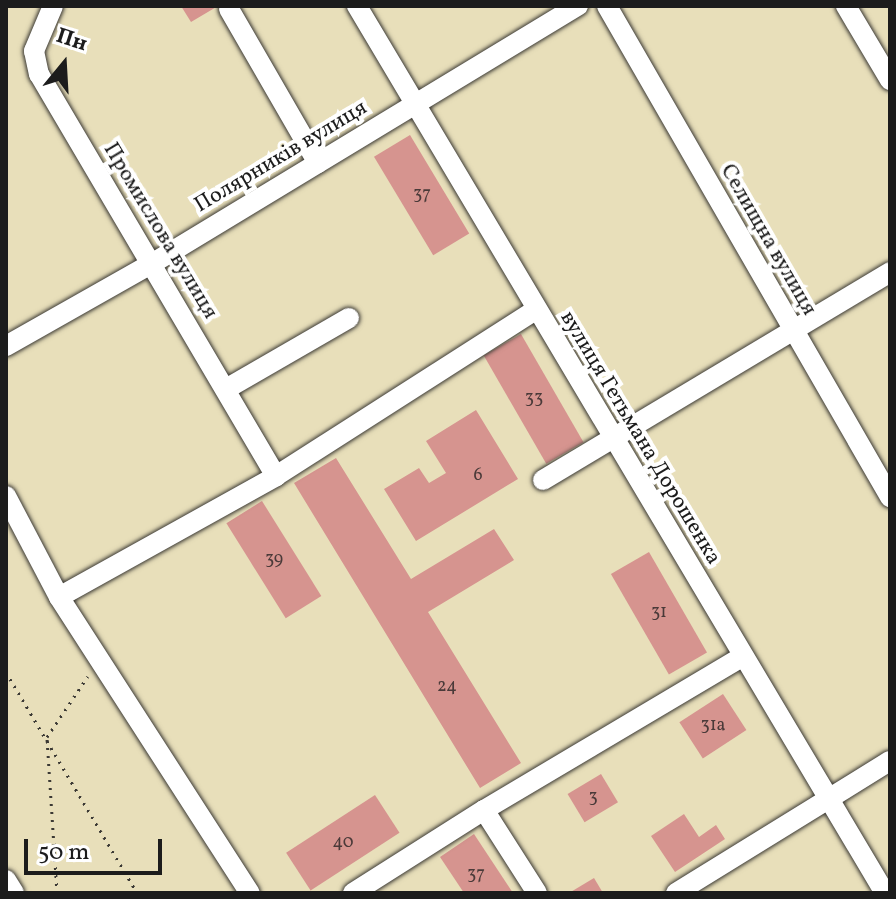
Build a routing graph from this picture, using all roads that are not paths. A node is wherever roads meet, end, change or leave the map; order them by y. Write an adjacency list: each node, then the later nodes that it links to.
1 (53, 6): 10 (street, Промислова вулиця)
2 (357, 6): 8 (street, вулиця Гетьмана Дорошенка)
3 (578, 6): 8 (street, Полярників вулиця)
4 (607, 6): 14 (street, Селищна вулиця)
5 (846, 6): 7 (street)
6 (229, 9): 9 (street)
7 (890, 80)
8 (414, 105): 9 (street, Полярників вулиця); 12 (street, вулиця Гетьмана Дорошенка)
9 (318, 163): 10 (street, Полярників вулиця)
10 (153, 263): 15 (street, Полярників вулиця); 16 (street, Промислова вулиця)
11 (890, 272): 14 (street)
12 (536, 310): 17 (street, вулиця Гетьмана Дорошенка); 18 (street)
13 (349, 318): 16 (street)
14 (791, 330): 17 (street); 21 (street, Селищна вулиця)
15 (6, 346)
16 (226, 389): 18 (street, Промислова вулиця)
17 (613, 438): 19 (street); 23 (street, вулиця Гетьмана Дорошенка)
18 (276, 476): 22 (street)
19 (543, 480)
20 (6, 496): 22 (street)
21 (890, 497)
22 (59, 597): 29 (street)
23 (742, 657): 25 (street, вулиця Гетьмана Дорошенка); 26 (street)
24 (890, 761): 25 (street)
25 (828, 799): 32 (street); 33 (street, вулиця Гетьмана Дорошенка)
26 (484, 810): 30 (street); 31 (street)
27 (6, 880): 28 (street)
28 (14, 893)
29 (250, 893)
30 (353, 893)
31 (537, 893)
32 (676, 893)
33 (885, 893)

